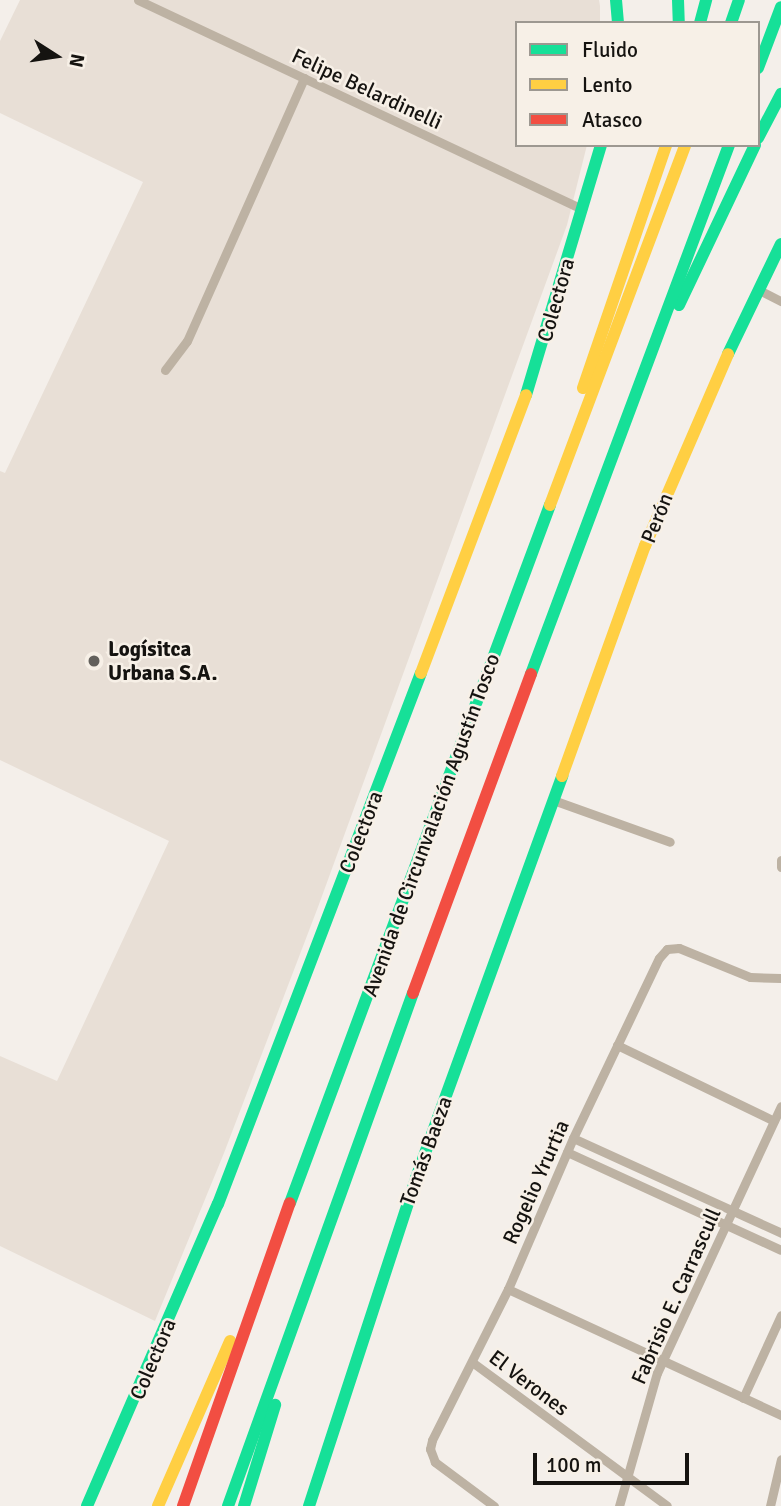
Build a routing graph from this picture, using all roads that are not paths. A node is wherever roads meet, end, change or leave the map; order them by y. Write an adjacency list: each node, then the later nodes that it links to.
1 (138, 0): 12 (street, Felipe Belardinelli)
2 (616, 0): 7 (main road)
3 (678, 0): 8 (main road)
4 (706, 0): 9 (main road)
5 (739, 0): 10 (main road)
6 (781, 8): 11 (main road)
7 (618, 21)
8 (679, 21)
9 (701, 21)
10 (731, 21)
11 (760, 63)
12 (304, 78): 20 (street, Felipe Belardinelli); 24 (street)
13 (779, 99): 14 (main road)
14 (760, 134)
15 (600, 147): 20 (main road, Colectora)
16 (665, 147): 26 (main road)
17 (684, 147): 26 (main road, Avenida de Circunvalación Agustín Tosco)
18 (728, 147): 25 (main road, Avenida de Circunvalación Agustín Tosco)
19 (754, 147): 25 (main road)
20 (582, 209): 49 (main road, Colectora)
21 (781, 244): 22 (main road, Perón)
22 (759, 290): 23 (street); 27 (main road, Perón)
23 (781, 301)
24 (165, 370)
25 (640, 382): 36 (main road, Avenida de Circunvalación Agustín Tosco)
26 (544, 523): 40 (main road, Avenida de Circunvalación Agustín Tosco)
27 (553, 800): 28 (street); 54 (main road, Tomás Baeza)
28 (670, 842)
29 (781, 978): 30 (street, Rogelio Yrurtia)
30 (617, 1045): 32 (street); 33 (street, Rogelio Yrurtia)
31 (781, 1106): 32 (street, Fabrisio E. Carrascull)
32 (774, 1121): 35 (street, Fabrisio E. Carrascull)
33 (573, 1138): 34 (street, Rogelio Yrurtia); 35 (street)
34 (567, 1152): 37 (street); 41 (street, Rogelio Yrurtia)
35 (733, 1210): 37 (street, Fabrisio E. Carrascull); 38 (street)
36 (327, 1225): 52 (main road, Avenida de Circunvalación Agustín Tosco); 53 (main road)
37 (726, 1225): 39 (street); 43 (street, Fabrisio E. Carrascull)
38 (781, 1233)
39 (781, 1250)
40 (270, 1257): 50 (main road); 51 (main road, Avenida de Circunvalación Agustín Tosco)
41 (508, 1289): 43 (street); 44 (street, Rogelio Yrurtia)
42 (781, 1315): 45 (street)
43 (662, 1361): 45 (street); 48 (street, Fabrisio E. Carrascull)
44 (472, 1362): 48 (street, El Verones); 55 (street, Rogelio Yrurtia)
45 (743, 1398): 46 (street)
46 (781, 1415)
47 (781, 1459): 58 (street)
48 (626, 1478): 56 (street, Fabrisio E. Carrascull); 57 (street, El Verones)
49 (87, 1506)
50 (158, 1506)
51 (183, 1506)
52 (228, 1506)
53 (243, 1506)
54 (309, 1506)
55 (494, 1506)
56 (619, 1506)
57 (667, 1506)
58 (771, 1506)

